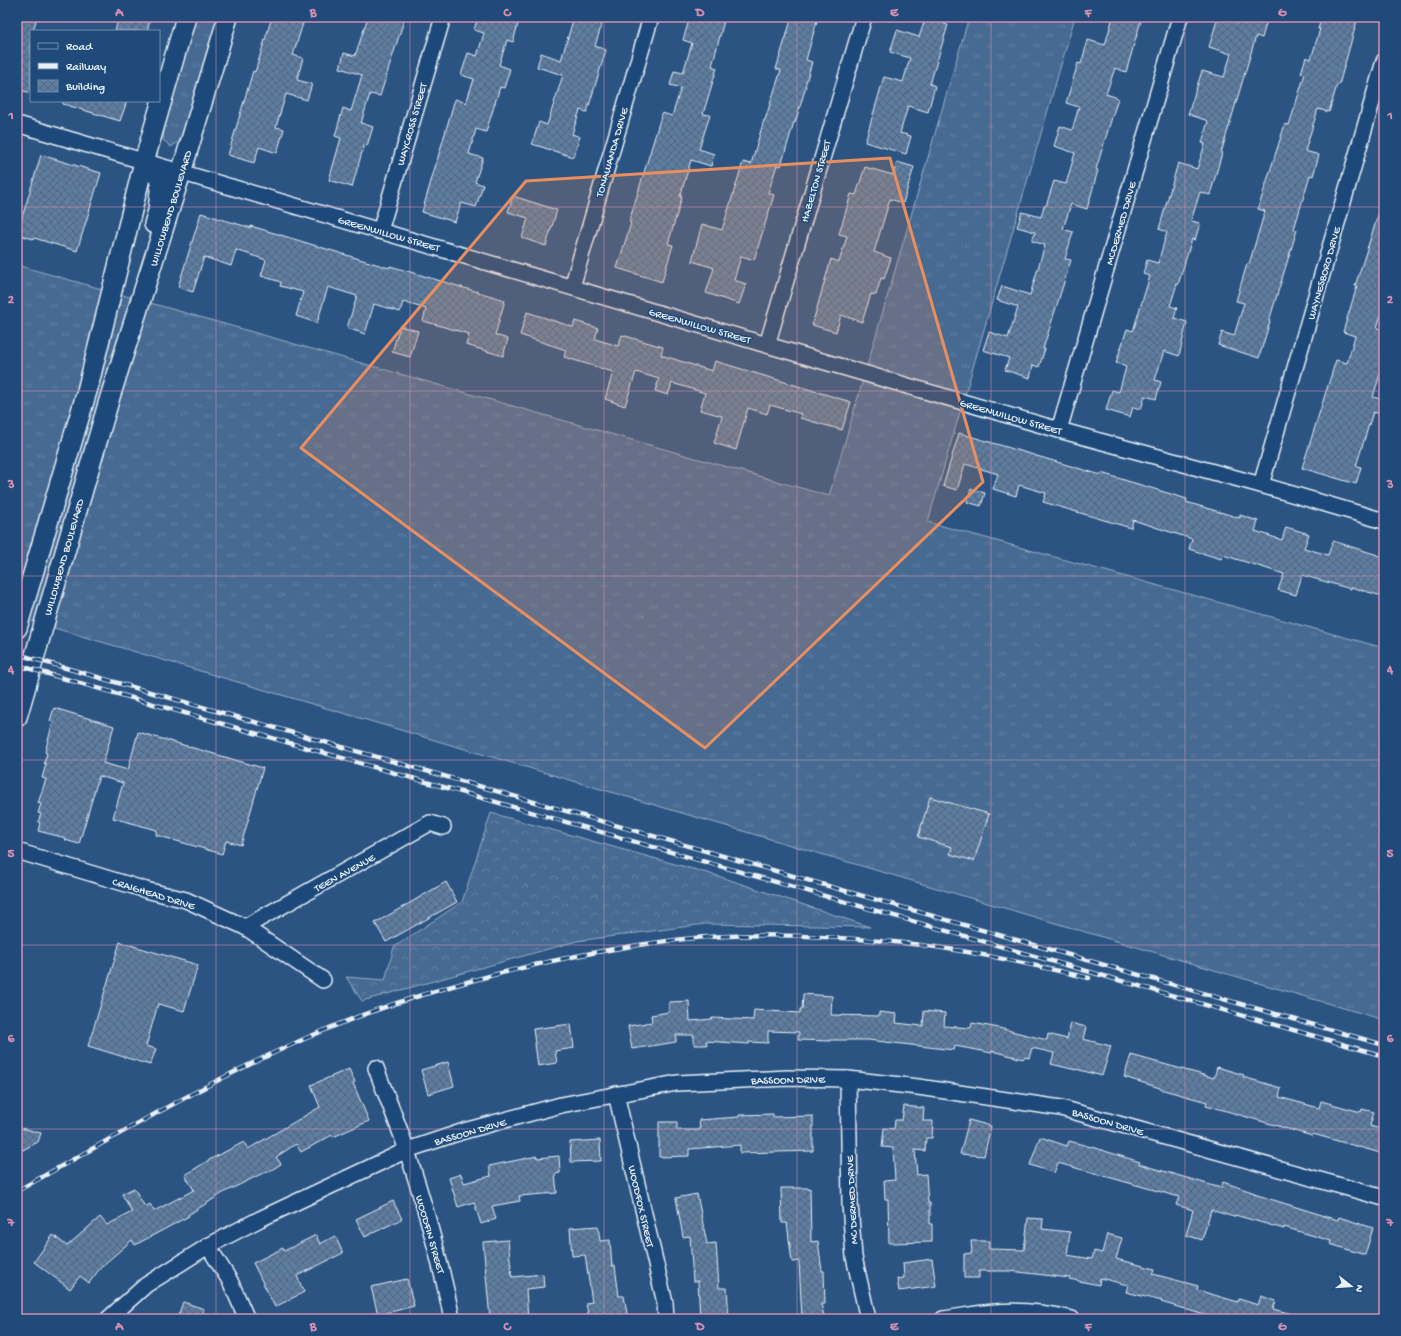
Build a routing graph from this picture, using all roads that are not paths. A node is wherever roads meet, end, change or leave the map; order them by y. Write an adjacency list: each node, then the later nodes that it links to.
1 (186, 17): 9 (main road)
2 (228, 17): 10 (main road, WILLOWBEND BOULEVARD)
3 (442, 17): 11 (street, WAYCROSS STREET)
4 (651, 17): 13 (street, TONAWANDA DRIVE)
5 (864, 17): 14 (street, HAZELTON STREET)
6 (1180, 17): 17 (street, MCDERMED DRIVE)
7 (1384, 60): 18 (street, WAYNESBORO DRIVE)
8 (17, 124): 9 (street, GREENWILLOW STREET)
9 (144, 162): 10 (street, GREENWILLOW STREET); 12 (main road); 15 (main road)
10 (181, 173): 11 (street, GREENWILLOW STREET); 12 (main road, WILLOWBEND BOULEVARD)
11 (380, 231): 13 (street, GREENWILLOW STREET)
12 (148, 278): 16 (main road, WILLOWBEND BOULEVARD)
13 (572, 287): 14 (street, GREENWILLOW STREET)
14 (768, 345): 17 (street, GREENWILLOW STREET)
15 (87, 391): 16 (main road); 20 (main road)
16 (110, 397): 21 (main road, WILLOWBEND BOULEVARD)
17 (1059, 430): 18 (street, GREENWILLOW STREET)
18 (1261, 485): 19 (street, GREENWILLOW STREET)
19 (1384, 521)
20 (17, 628)
21 (17, 717)
22 (443, 826): 24 (street, TEEN AVENUE)
23 (17, 851): 24 (street, CRAIGHEAD DRIVE)
24 (245, 927): 25 (street, CRAIGHEAD DRIVE)
25 (323, 980)
26 (376, 1068): 29 (street)
27 (848, 1079): 28 (street, BASSOON DRIVE); 30 (street, BASSOON DRIVE); 36 (street, MC DERMED DRIVE)
28 (616, 1094): 29 (street, BASSOON DRIVE); 35 (street, WOODFOX STREET)
29 (407, 1150): 31 (street, BASSOON DRIVE); 34 (street, WOODFIN STREET)
30 (1384, 1198)
31 (208, 1246): 32 (street, BASSOON DRIVE); 33 (street)
32 (108, 1319)
33 (247, 1319)
34 (452, 1319)
35 (666, 1319)
36 (868, 1319)
37 (943, 1319): 38 (street)
38 (1072, 1319)

